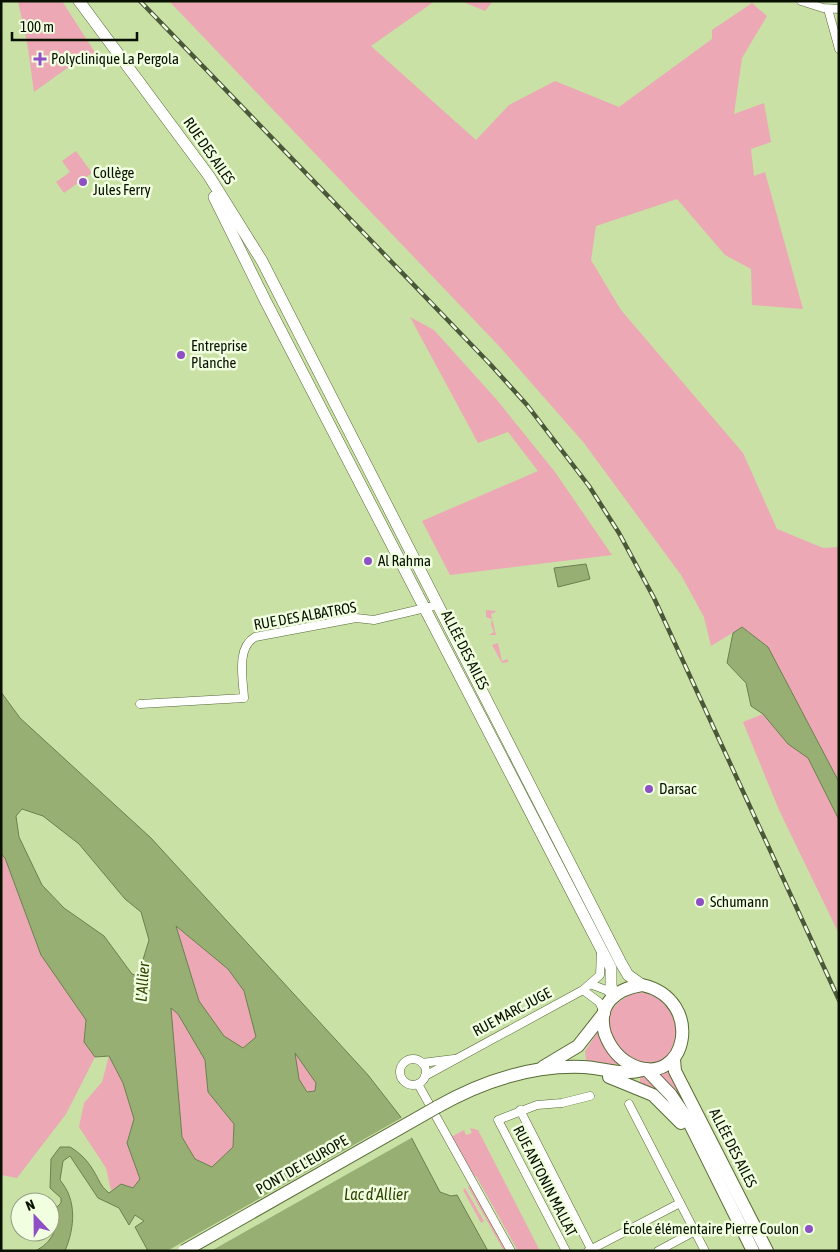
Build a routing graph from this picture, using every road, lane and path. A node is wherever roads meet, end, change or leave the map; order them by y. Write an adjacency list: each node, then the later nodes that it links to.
1 (72, 1): 7 (main road, RUE DES AILES)
2 (79, 1): 8 (main road, RUE DES AILES)
3 (801, 1): 4 (street)
4 (828, 9): 5 (street); 6 (street)
5 (839, 9)
6 (839, 49)
7 (279, 323): 10 (main road, ALLÉE DES AILES)
8 (296, 329): 9 (main road, ALLÉE DES AILES)
9 (438, 605): 10 (street, RUE DES ALBATROS); 14 (main road, ALLÉE DES AILES)
10 (425, 608): 11 (street, RUE DES ALBATROS); 12 (main road, ALLÉE DES AILES)
11 (140, 704)
12 (601, 951): 13 (street); 16 (main road, ALLÉE DES AILES)
13 (590, 984): 15 (street, RUE MARC JUGE); 16 (street)
14 (642, 985): 16 (main road); 19 (main road)
15 (583, 990): 17 (street); 18 (street, RUE MARC JUGE)
16 (614, 995): 17 (main road)
17 (604, 1013): 21 (main road); 22 (main road)
18 (454, 1059): 20 (street, RUE MARC JUGE); 23 (street, RUE MARC JUGE)
19 (674, 1059): 21 (main road); 38 (main road, ALLÉE DES AILES)
20 (422, 1063): 23 (street); 24 (street)
21 (646, 1069): 22 (main road); 28 (main road, ALLÉE DES AILES)
22 (535, 1070): 28 (main road); 32 (main road, PONT DE L'EUROPE, bridge)
23 (425, 1076): 24 (street)
24 (418, 1084): 33 (street)
25 (590, 1096): 27 (street, RUE ANTONIN MALLAT)
26 (630, 1104): 29 (street)
27 (520, 1110): 31 (street, RUE ANTONIN MALLAT); 34 (street, RUE ANTONIN MALLAT)
28 (701, 1149): 37 (main road, ALLÉE DES AILES)
29 (680, 1203): 30 (street); 31 (street, RUE ANTONIN MALLAT)
30 (695, 1231): 35 (street); 36 (street)
31 (590, 1250)
32 (184, 1251)
33 (511, 1251)
34 (566, 1251)
35 (658, 1251)
36 (705, 1251)
37 (753, 1251)
38 (767, 1251)

